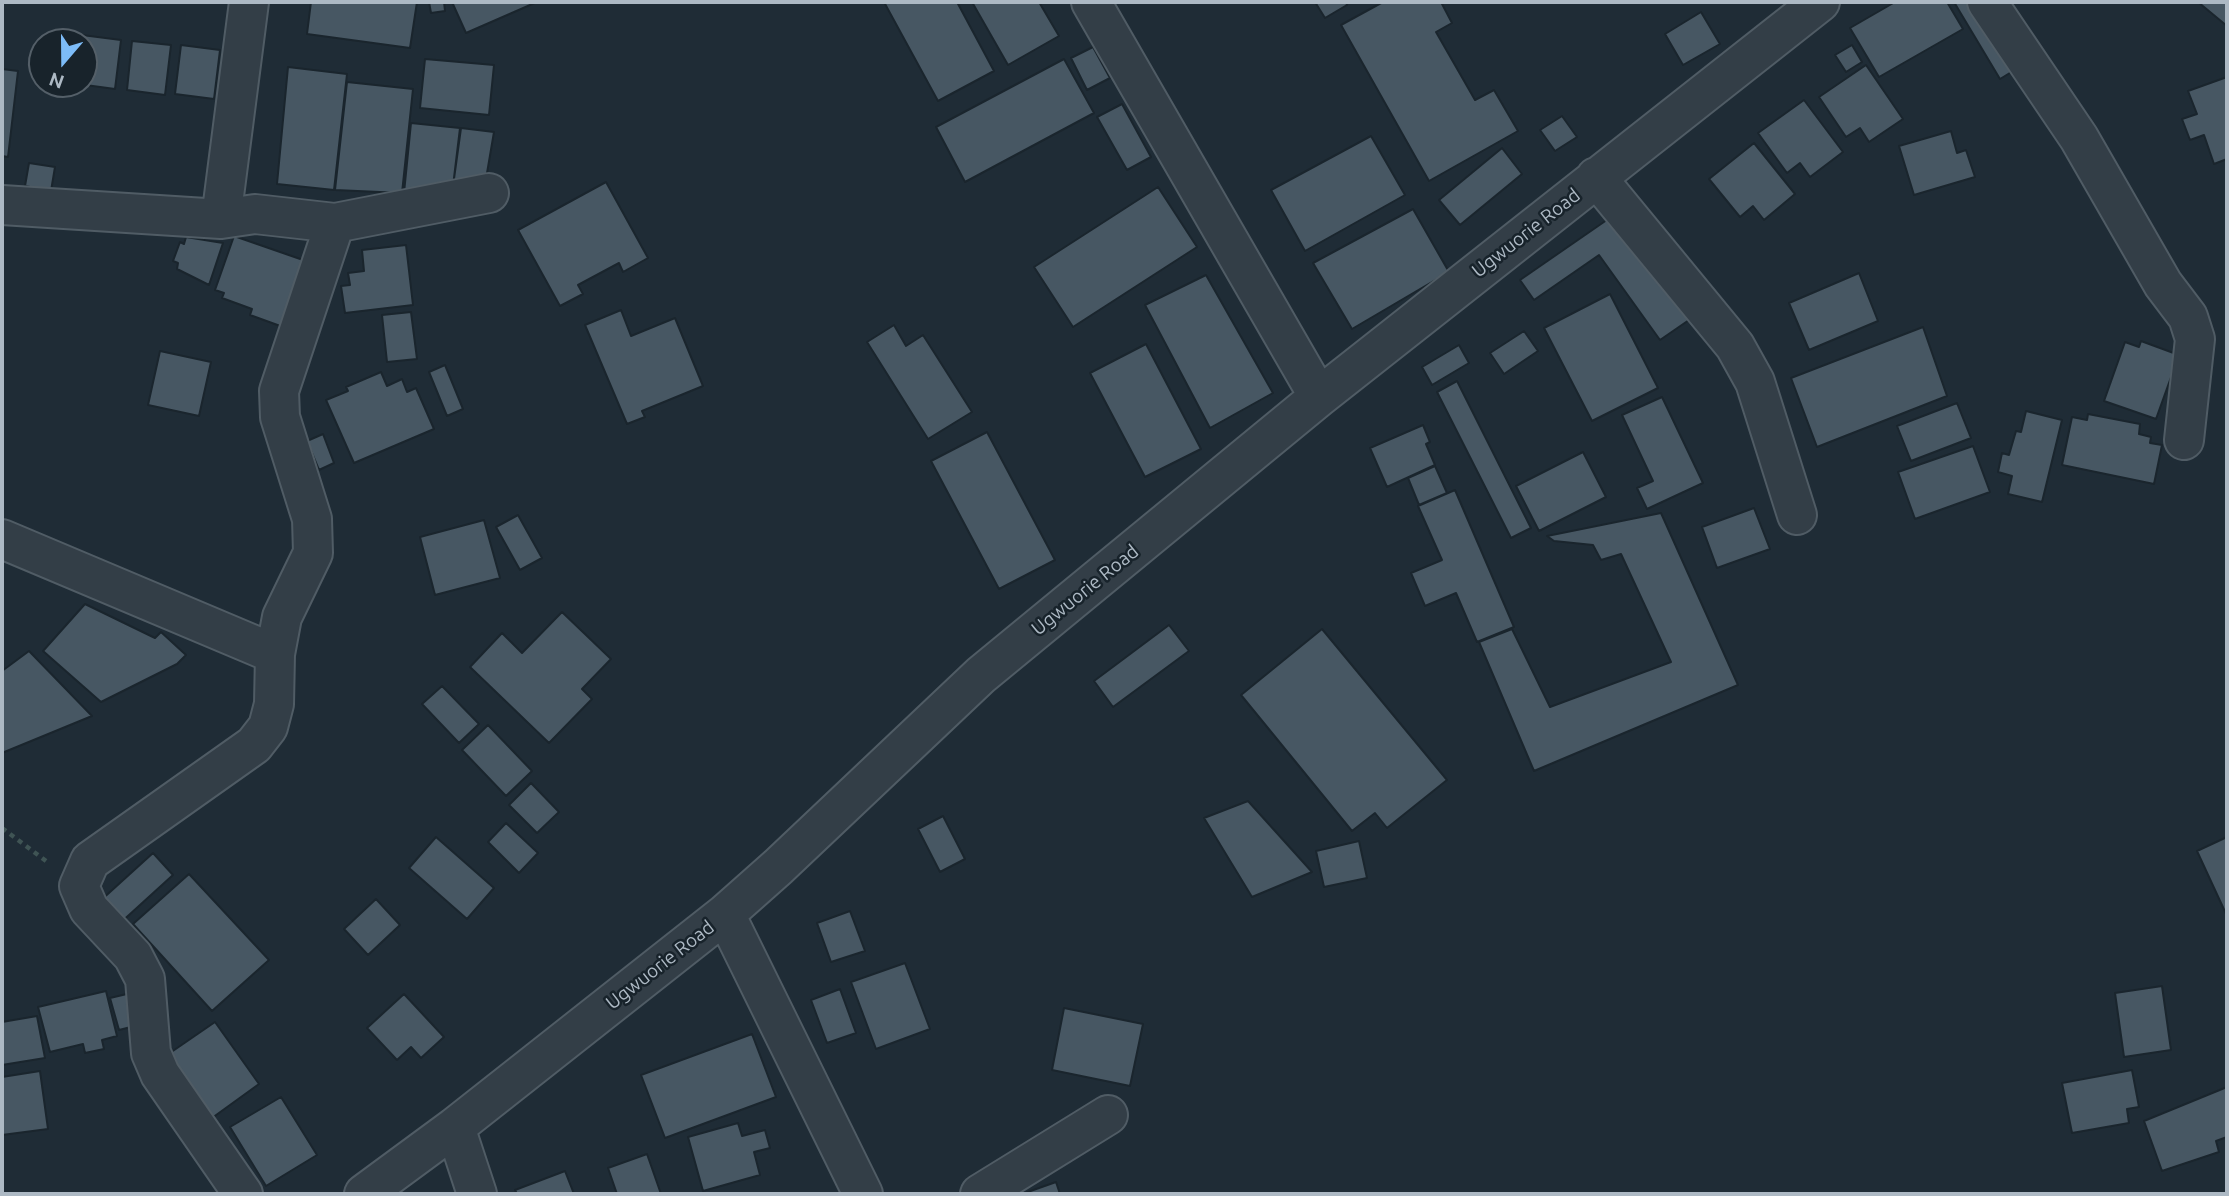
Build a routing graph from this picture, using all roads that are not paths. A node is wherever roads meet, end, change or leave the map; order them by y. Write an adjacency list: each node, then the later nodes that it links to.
1 (249, 2): 8 (street)
2 (1091, 2): 10 (street)
3 (1820, 2): 5 (street, Ugwuorie Road)
4 (1987, 2): 11 (street)
5 (1596, 177): 10 (street, Ugwuorie Road); 12 (street)
6 (489, 193): 9 (street)
7 (2, 205): 8 (street)
8 (221, 219): 9 (street)
9 (335, 223): 14 (street)
10 (1319, 397): 15 (street, Ugwuorie Road)
11 (2184, 439)
12 (1797, 515)
13 (2, 539): 14 (street)
14 (275, 654): 18 (street)
15 (725, 914): 17 (street, Ugwuorie Road); 21 (street)
16 (1108, 1115): 22 (street)
17 (455, 1127): 19 (street, Ugwuorie Road); 20 (street)
18 (243, 1194)
19 (364, 1194)
20 (477, 1194)
21 (863, 1194)
22 (979, 1194)

